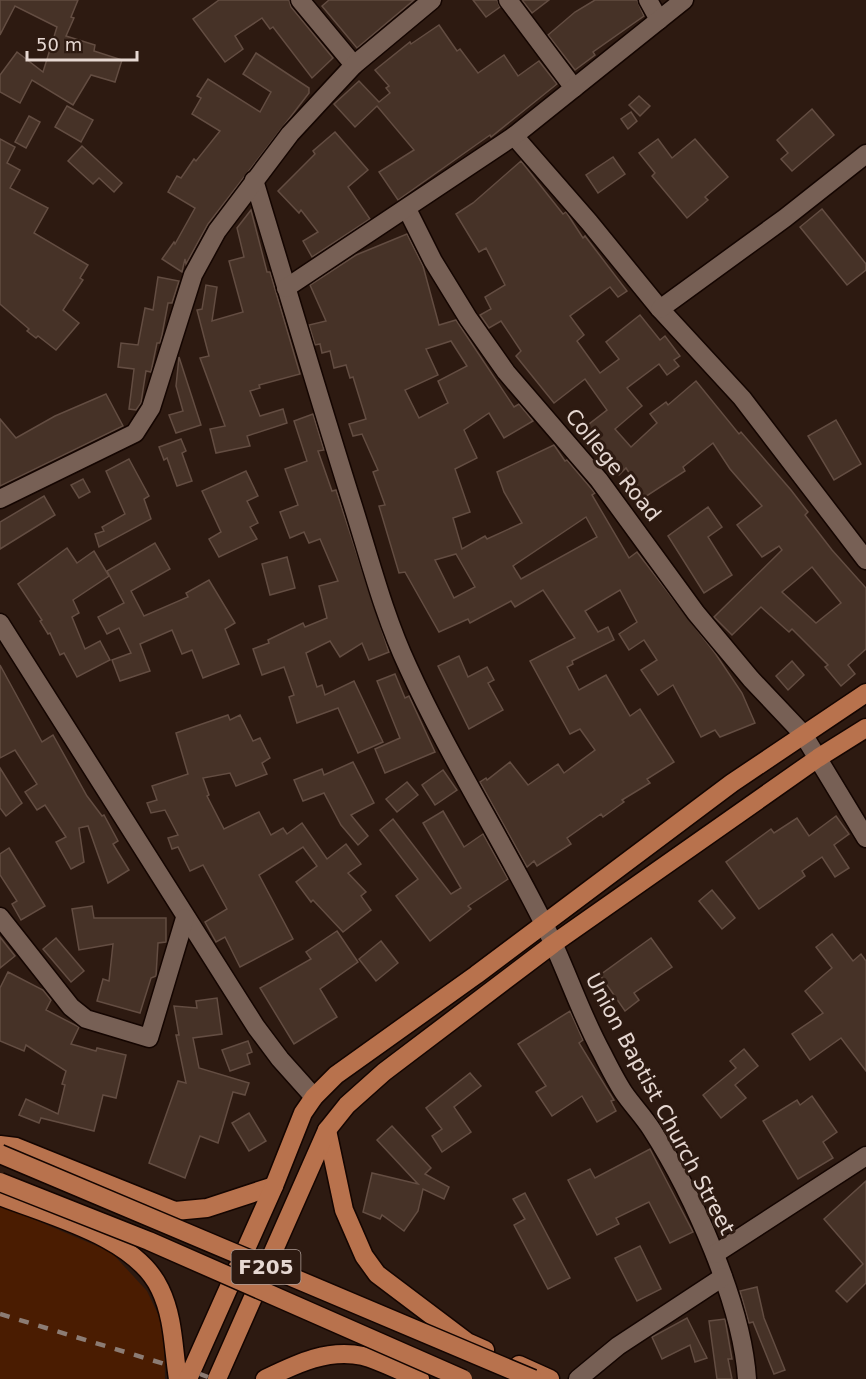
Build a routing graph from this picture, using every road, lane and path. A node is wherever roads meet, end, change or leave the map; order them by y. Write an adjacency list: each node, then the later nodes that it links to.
1 (300, 0): 7 (street)
2 (432, 0): 7 (street)
3 (508, 0): 8 (street)
4 (648, 0): 6 (street)
5 (684, 0): 6 (street)
6 (658, 20): 8 (street)
7 (354, 65): 11 (street)
8 (574, 88): 9 (street)
9 (514, 136): 12 (street); 14 (street)
10 (866, 154): 14 (street)
11 (254, 180): 13 (street, Union Baptist Church Street); 15 (street)
12 (407, 210): 13 (street); 20 (street, College Road)
13 (286, 288): 25 (street, Union Baptist Church Street)
14 (660, 309): 16 (street)
15 (0, 500)
16 (866, 560)
17 (3, 635): 24 (street)
18 (866, 693): 20 (main road)
19 (866, 728): 21 (main road)
20 (803, 734): 21 (street, College Road); 25 (main road)
21 (818, 758): 22 (street, College Road); 26 (main road)
22 (866, 838)
23 (0, 917): 24 (street)
24 (185, 918): 27 (street)
25 (543, 922): 26 (street, Union Baptist Church Street); 27 (main road)
26 (553, 944): 28 (main road); 35 (street, Union Baptist Church Street)
27 (314, 1097): 33 (main road)
28 (327, 1130): 39 (main road); 44 (main road)
29 (0, 1145): 33 (main road)
30 (0, 1154): 43 (main road, F205, bridge)
31 (866, 1156): 35 (street)
32 (0, 1182): 42 (main road, F205, bridge)
33 (274, 1186): 38 (main road)
34 (0, 1196): 37 (main road)
35 (715, 1254): 36 (street, Union Baptist Church Street)
36 (723, 1277): 45 (street); 46 (street, Union Baptist Church Street)
37 (178, 1379)
38 (188, 1379)
39 (216, 1379)
40 (265, 1379): 41 (main road)
41 (420, 1379)
42 (463, 1379)
43 (533, 1379)
44 (550, 1379)
45 (578, 1379)
46 (747, 1379)

